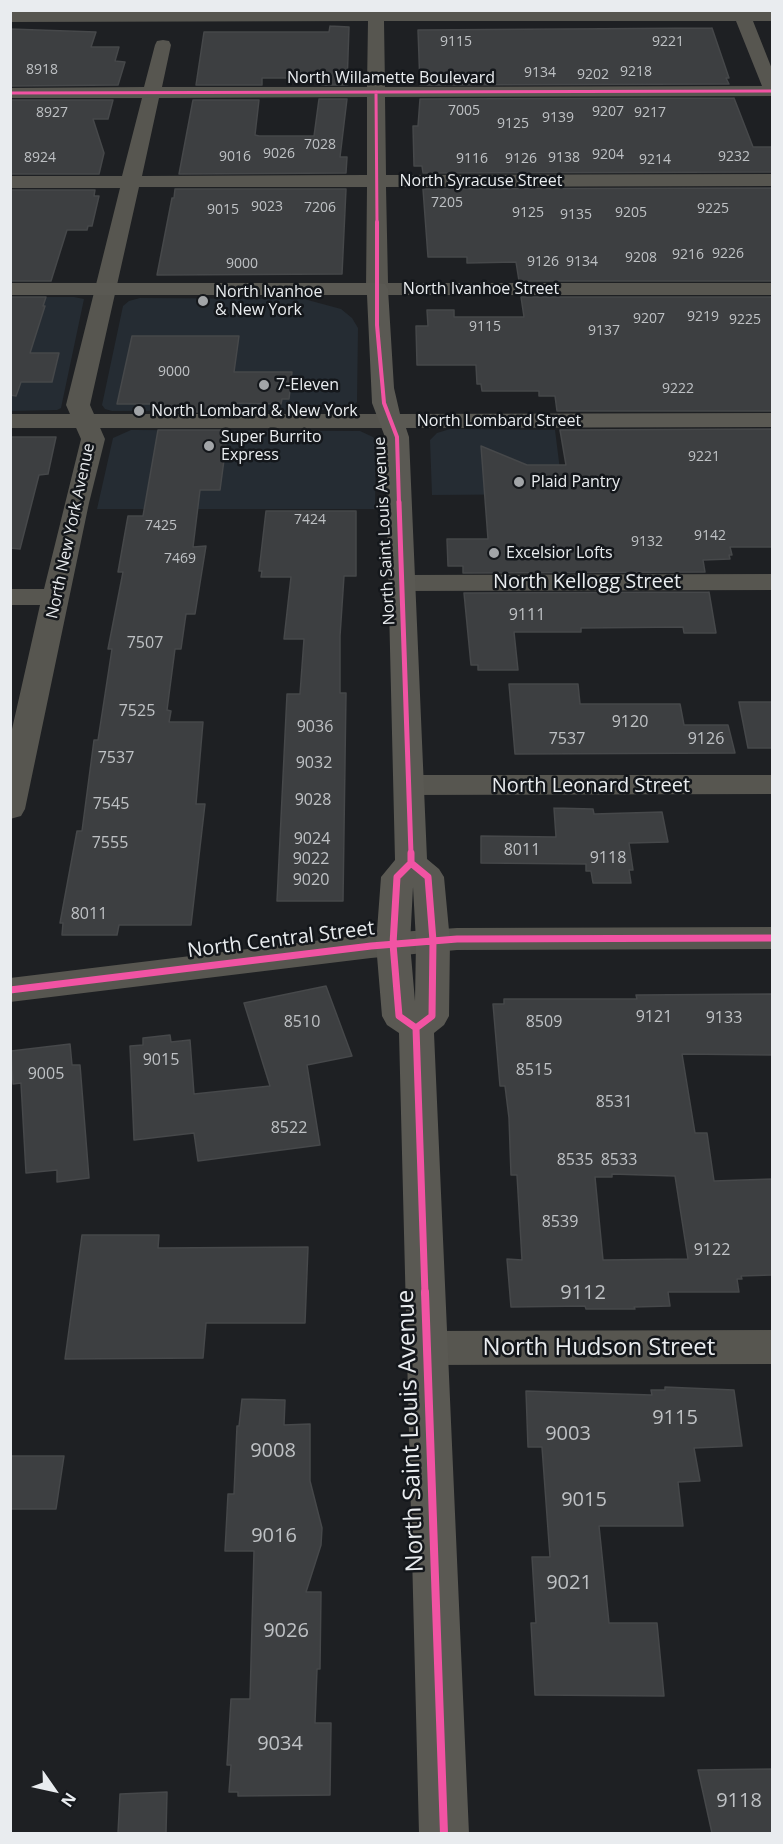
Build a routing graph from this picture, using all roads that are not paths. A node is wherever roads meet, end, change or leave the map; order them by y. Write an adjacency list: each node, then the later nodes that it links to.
1 (741, 13): 3 (street); 4 (street); 7 (street)
2 (172, 14): 3 (street); 5 (street)
3 (376, 14): 9 (street, North Saint Louis Avenue)
4 (772, 16)
5 (10, 17)
6 (163, 45): 8 (street, North New York Avenue)
7 (772, 90): 9 (street, North Willamette Boulevard)
8 (151, 92): 9 (street, North Willamette Boulevard); 10 (street, North Willamette Boulevard); 14 (street, North New York Avenue)
9 (376, 92): 12 (street, North Saint Louis Avenue)
10 (10, 93)
11 (772, 180): 12 (street, North Syracuse Street)
12 (375, 181): 14 (street, North Syracuse Street); 17 (street, North Saint Louis Avenue)
13 (10, 182): 14 (street, North Syracuse Street)
14 (131, 182): 15 (street, North New York Avenue)
15 (105, 288): 16 (main road, North Ivanhoe Street); 17 (main road, North Ivanhoe Street); 21 (street, North New York Avenue)
16 (10, 289)
17 (377, 289): 18 (street, North Ivanhoe Street); 22 (main road, North Saint Louis Avenue)
18 (772, 289)
19 (772, 420): 22 (main road, North Lombard Street)
20 (10, 421): 21 (street, North Lombard Street)
21 (84, 421): 22 (street, North Lombard Street); 26 (street, North New York Avenue)
22 (391, 421): 24 (main road, North Saint Louis Avenue)
23 (772, 582): 24 (street, North Kellogg Street)
24 (402, 583): 27 (main road, North Saint Louis Avenue)
25 (10, 597): 26 (street)
26 (57, 597): 29 (street, North New York Avenue)
27 (409, 785): 28 (street, North Leonard Street); 30 (main road, North Saint Louis Avenue)
28 (772, 785)
29 (10, 809)
30 (411, 863): 32 (main road); 33 (main road)
31 (772, 938): 32 (street, North Central Street)
32 (434, 941): 33 (street, North Central Street); 35 (main road)
33 (393, 944): 34 (street, North Central Street); 35 (main road)
34 (10, 990)
35 (416, 1028): 37 (main road, North Saint Louis Avenue)
36 (772, 1347): 37 (street, North Hudson Street)
37 (426, 1348): 38 (main road, North Saint Louis Avenue)
38 (444, 1833)

